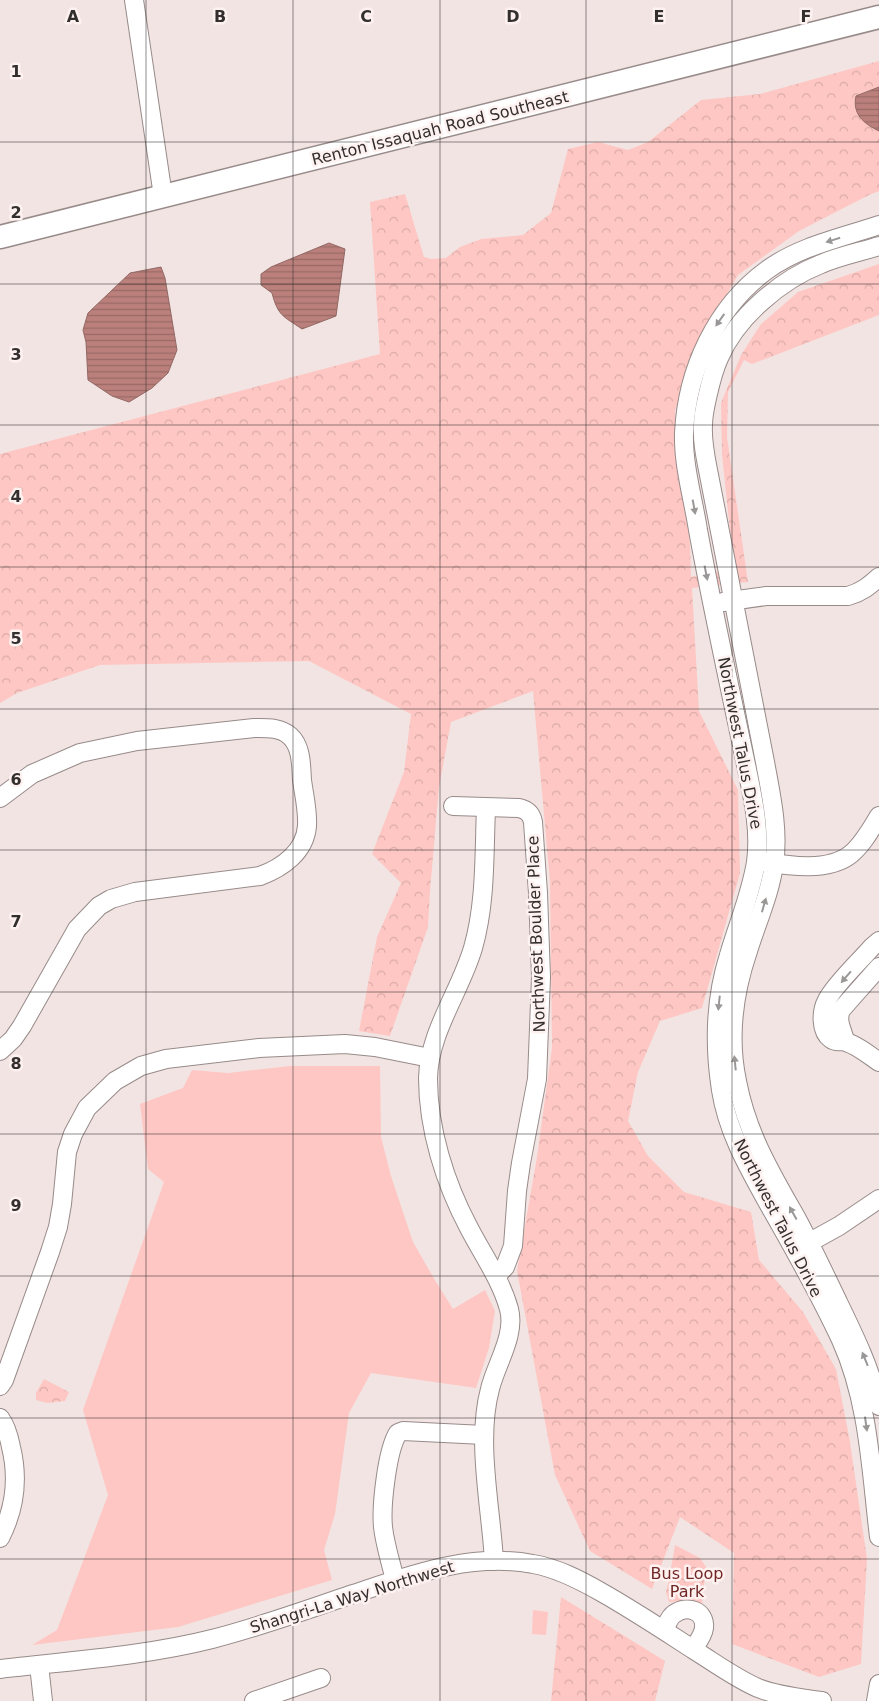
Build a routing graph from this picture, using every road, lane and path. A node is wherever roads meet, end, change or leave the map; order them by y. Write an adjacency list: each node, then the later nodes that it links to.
1 (134, 0): 3 (street)
2 (879, 17): 3 (main road, Renton Issaquah Road Southeast)
3 (163, 196): 5 (main road, Renton Issaquah Road Southeast)
4 (879, 225): 9 (street, Northwest Talus Drive, one-way to 9)
5 (0, 238)
6 (879, 246): 8 (street, Northwest Talus Drive)
7 (879, 577): 8 (street)
8 (734, 599): 9 (street); 15 (street, Northwest Talus Drive)
9 (712, 604): 14 (street, Northwest Talus Drive)
10 (0, 798): 19 (street)
11 (453, 806): 12 (street, Northwest Boulder Place)
12 (486, 808): 20 (street); 24 (street, Northwest Boulder Place)
13 (879, 816): 15 (street)
14 (756, 861): 15 (street); 23 (street, Northwest Talus Drive, one-way to 23)
15 (774, 864): 23 (street, Northwest Talus Drive, one-way to 15)
16 (879, 941): 18 (street, one-way to 18)
17 (879, 967): 18 (street)
18 (845, 1041): 21 (street)
19 (0, 1051)
20 (430, 1058): 24 (street); 26 (street)
21 (879, 1062)
22 (879, 1199): 23 (street)
23 (802, 1246): 25 (street, Northwest Talus Drive, one-way to 23); 31 (street, Northwest Talus Drive, one-way to 31)
24 (496, 1276): 29 (street)
25 (876, 1383): 27 (street, Northwest Talus Drive)
26 (0, 1386)
27 (879, 1406)
28 (0, 1418): 30 (street)
29 (484, 1436): 32 (street); 33 (street)
30 (0, 1538)
31 (879, 1538)
32 (494, 1561): 33 (street, Shangri-La Way Northwest); 34 (street, Shangri-La Way Northwest)
33 (395, 1580): 36 (street, Shangri-La Way Northwest)
34 (664, 1630): 35 (street, Shangri-La Way Northwest); 35 (street)
35 (693, 1649): 42 (street, Shangri-La Way Northwest)
36 (38, 1664): 37 (street, Shangri-La Way Northwest); 40 (street)
37 (0, 1669)
38 (322, 1678): 41 (street)
39 (879, 1684): 43 (street)
40 (43, 1701)
41 (254, 1701)
42 (822, 1701)
43 (876, 1701)

